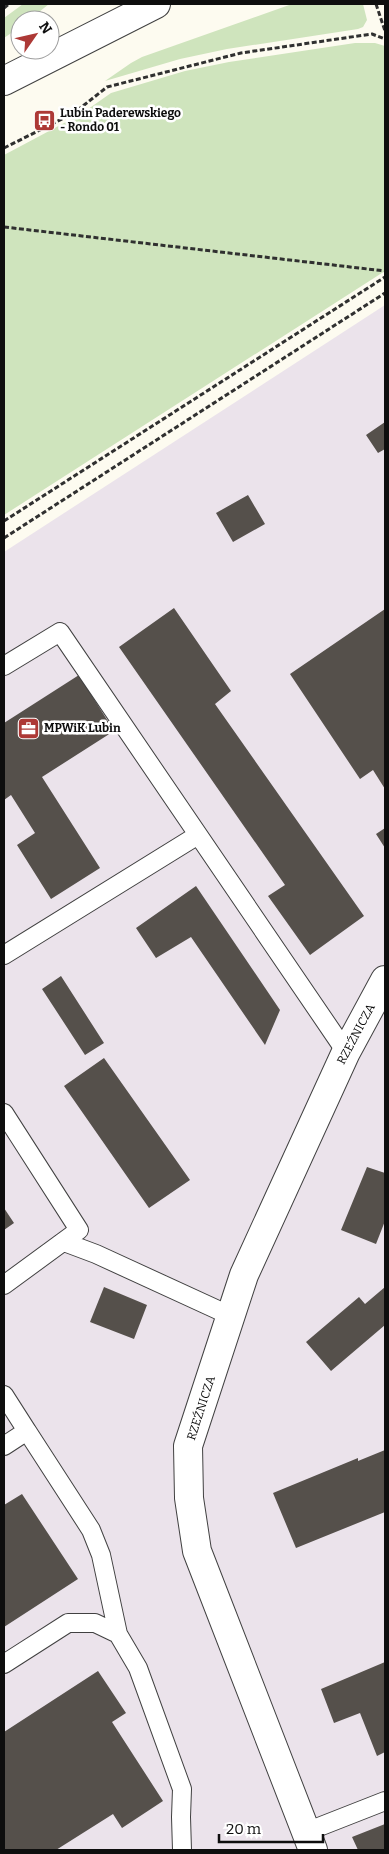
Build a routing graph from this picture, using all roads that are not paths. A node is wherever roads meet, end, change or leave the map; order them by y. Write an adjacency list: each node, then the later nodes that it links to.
1 (156, 4): 2 (street)
2 (4, 81)
3 (4, 666): 4 (lane)
4 (198, 835): 5 (lane); 7 (lane)
5 (4, 955)
6 (385, 980): 7 (street, RZEŹNICZA)
7 (346, 1052): 11 (street, RZEŹNICZA)
8 (4, 1113): 9 (lane)
9 (64, 1242): 10 (lane); 11 (lane)
10 (4, 1285)
11 (231, 1316): 18 (street, RZEŹNICZA)
12 (4, 1395): 13 (lane)
13 (27, 1431): 14 (lane); 15 (lane)
14 (4, 1446)
15 (118, 1634): 16 (lane); 19 (lane)
16 (4, 1664)
17 (385, 1801): 18 (lane)
18 (310, 1841)
19 (182, 1850)

